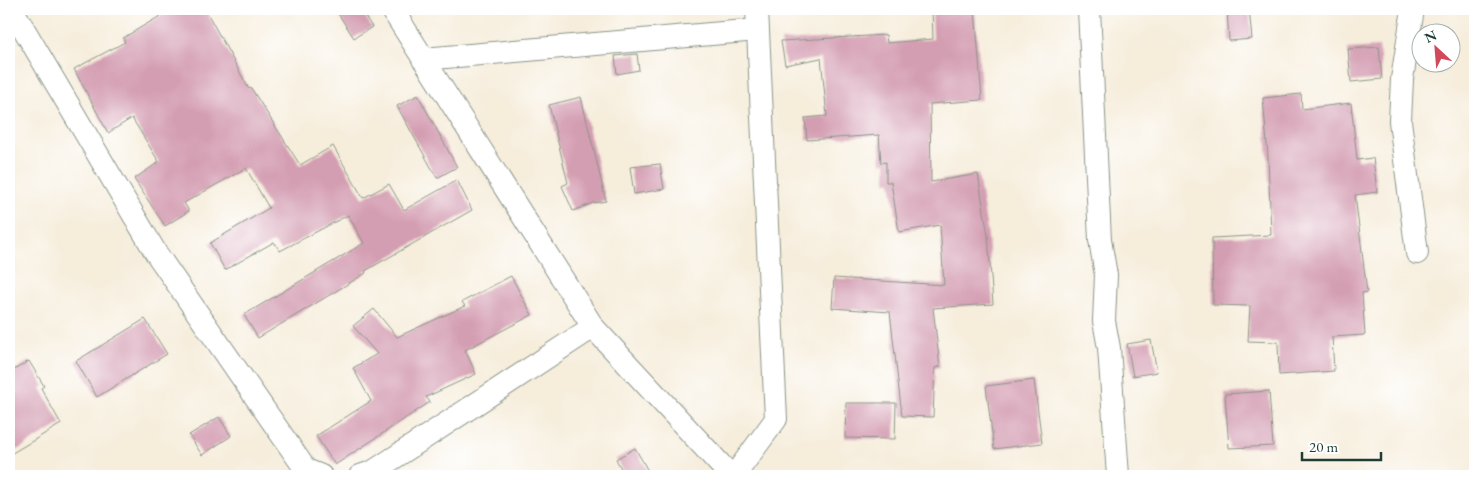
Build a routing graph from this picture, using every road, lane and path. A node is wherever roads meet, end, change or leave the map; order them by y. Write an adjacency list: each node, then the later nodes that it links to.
1 (12, 9): 9 (street)
2 (392, 9): 6 (street)
3 (1089, 9): 12 (street)
4 (1412, 9): 7 (street)
5 (757, 20): 6 (street); 11 (street)
6 (422, 59): 8 (street)
7 (1417, 254)
8 (593, 328): 10 (street); 11 (street)
9 (321, 476)
10 (360, 476)
11 (733, 476)
12 (1118, 476)

